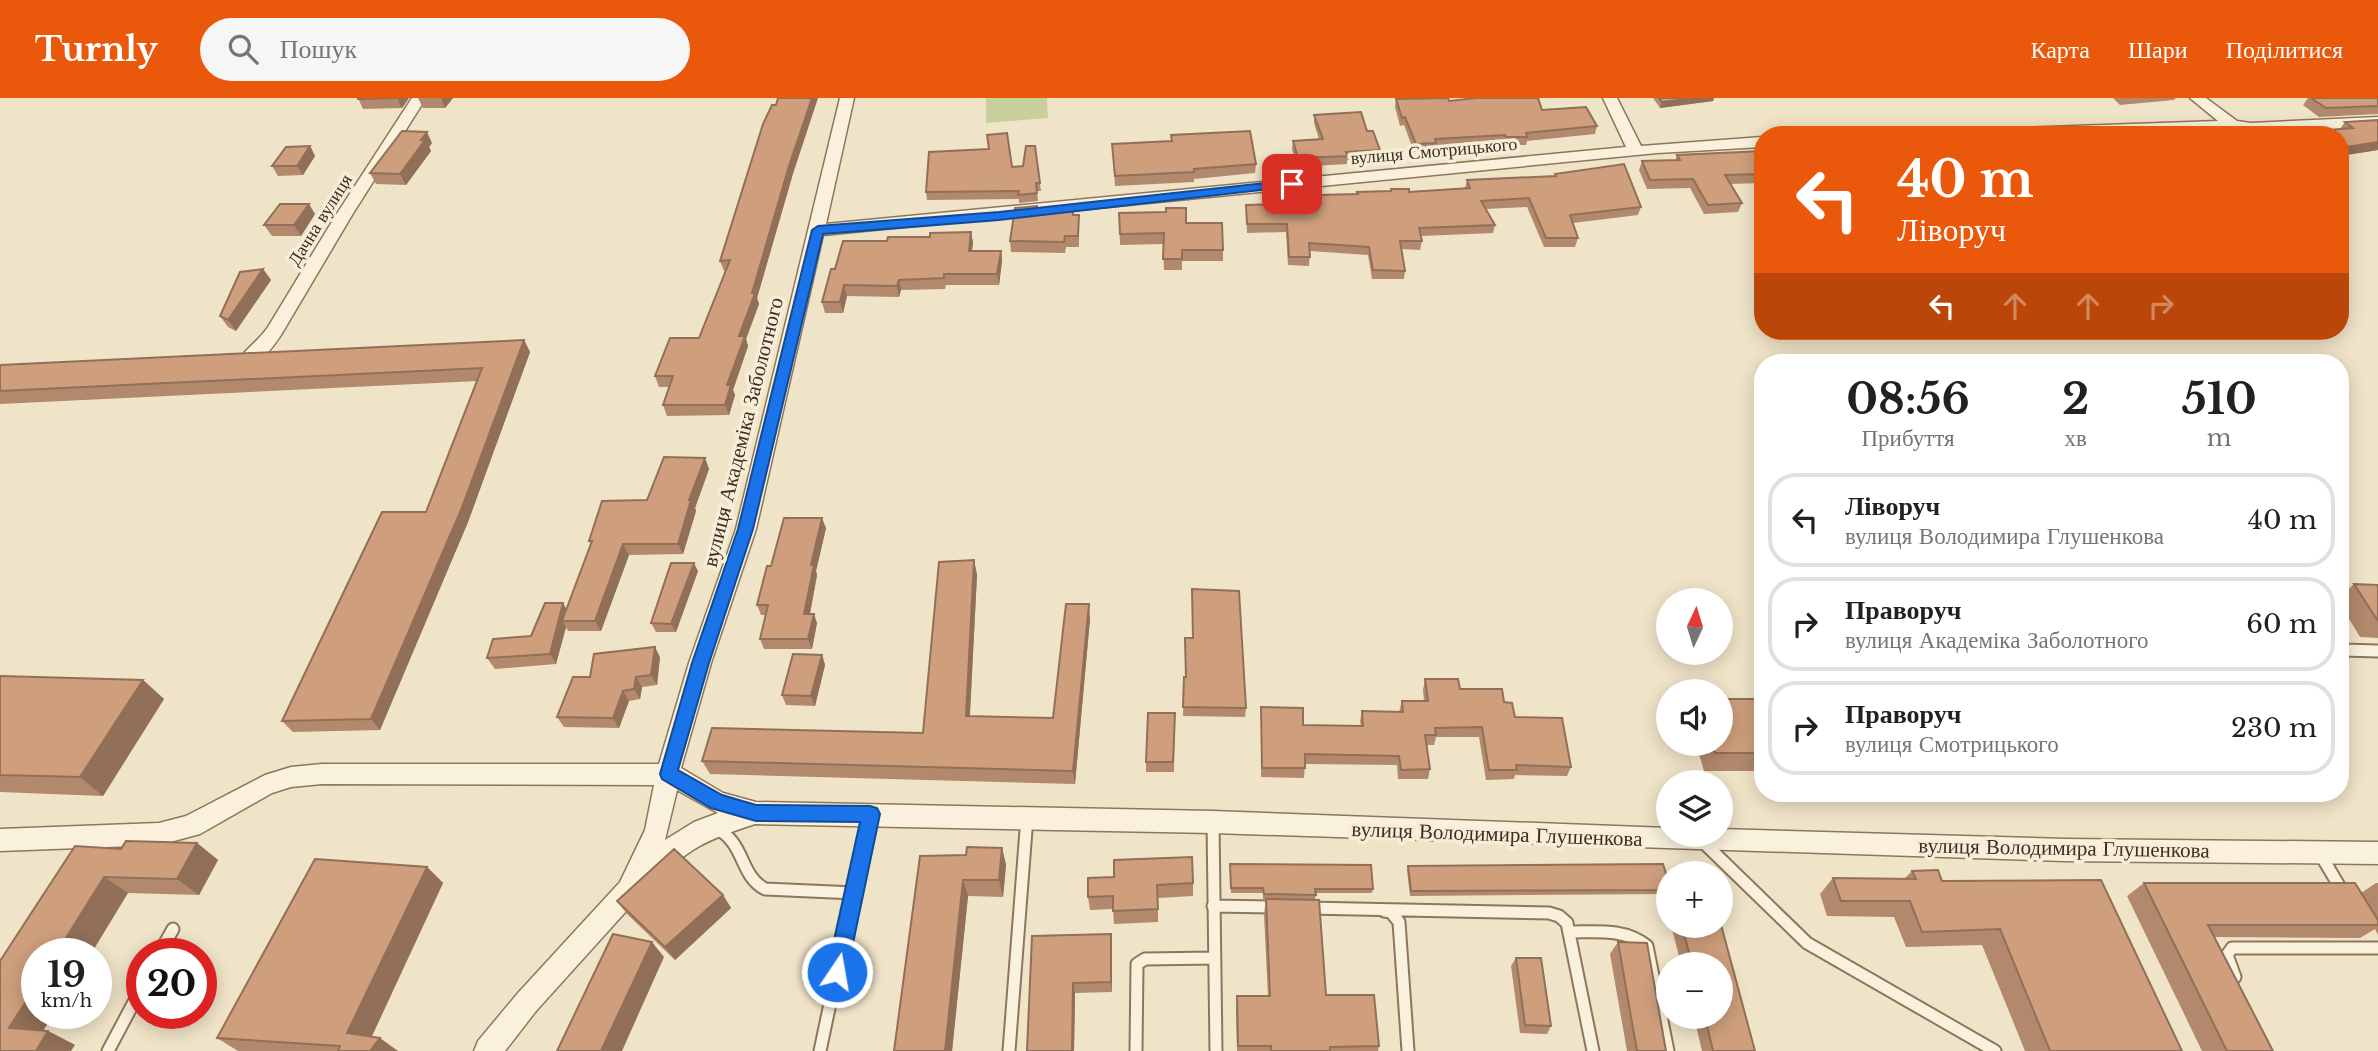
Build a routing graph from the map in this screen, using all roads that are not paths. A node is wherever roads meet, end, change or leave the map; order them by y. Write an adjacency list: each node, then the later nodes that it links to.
1 (419, 98): 13 (street, Дачна вулиця)
2 (847, 98): 12 (street, вулиця Академіка Заболотного)
3 (1610, 98): 11 (street)
4 (2197, 98): 6 (street)
5 (2378, 122): 9 (street)
6 (2233, 125): 7 (street); 8 (street)
7 (2206, 126)
8 (2244, 126)
9 (2305, 126)
10 (1754, 143): 11 (street, вулиця Смотрицького)
11 (1636, 151): 12 (street, вулиця Смотрицького)
12 (818, 230): 16 (street, вулиця Академіка Заболотного)
13 (249, 358)
14 (2349, 650): 15 (lane)
15 (2378, 651)
16 (668, 774): 17 (street, вулиця Володимира Глушенкова); 23 (street); 28 (street, вулиця Академіка Заболотного)
17 (756, 813): 18 (street, вулиця Володимира Глушенкова); 21 (street)
18 (870, 814): 19 (street, вулиця Володимира Глушенкова); 29 (lane)
19 (1027, 817): 20 (street, вулиця Володимира Глушенкова); 43 (lane)
20 (1213, 822): 22 (street, вулиця Володимира Глушенкова); 31 (lane)
21 (710, 825): 28 (street); 29 (lane)
22 (1656, 839)
23 (0, 840)
24 (1733, 842): 26 (street, вулиця Володимира Глушенкова)
25 (1707, 847): 49 (lane)
26 (2319, 852): 27 (street, вулиця Володимира Глушенкова); 30 (lane)
27 (2378, 853)
28 (628, 890): 41 (street)
29 (855, 893): 42 (lane)
30 (2351, 905)
31 (1213, 906): 32 (lane); 37 (lane)
32 (1378, 909): 34 (lane); 46 (lane)
33 (173, 929): 35 (lane)
34 (1569, 932): 47 (lane); 48 (lane)
35 (168, 938)
36 (2375, 944): 38 (lane)
37 (1214, 958): 44 (lane); 45 (lane)
38 (2242, 992)
39 (126, 1017): 40 (lane)
40 (108, 1051)
41 (488, 1051)
42 (820, 1051)
43 (1009, 1051)
44 (1136, 1051)
45 (1216, 1051)
46 (1408, 1051)
47 (1593, 1051)
48 (1668, 1051)
49 (1995, 1051)

